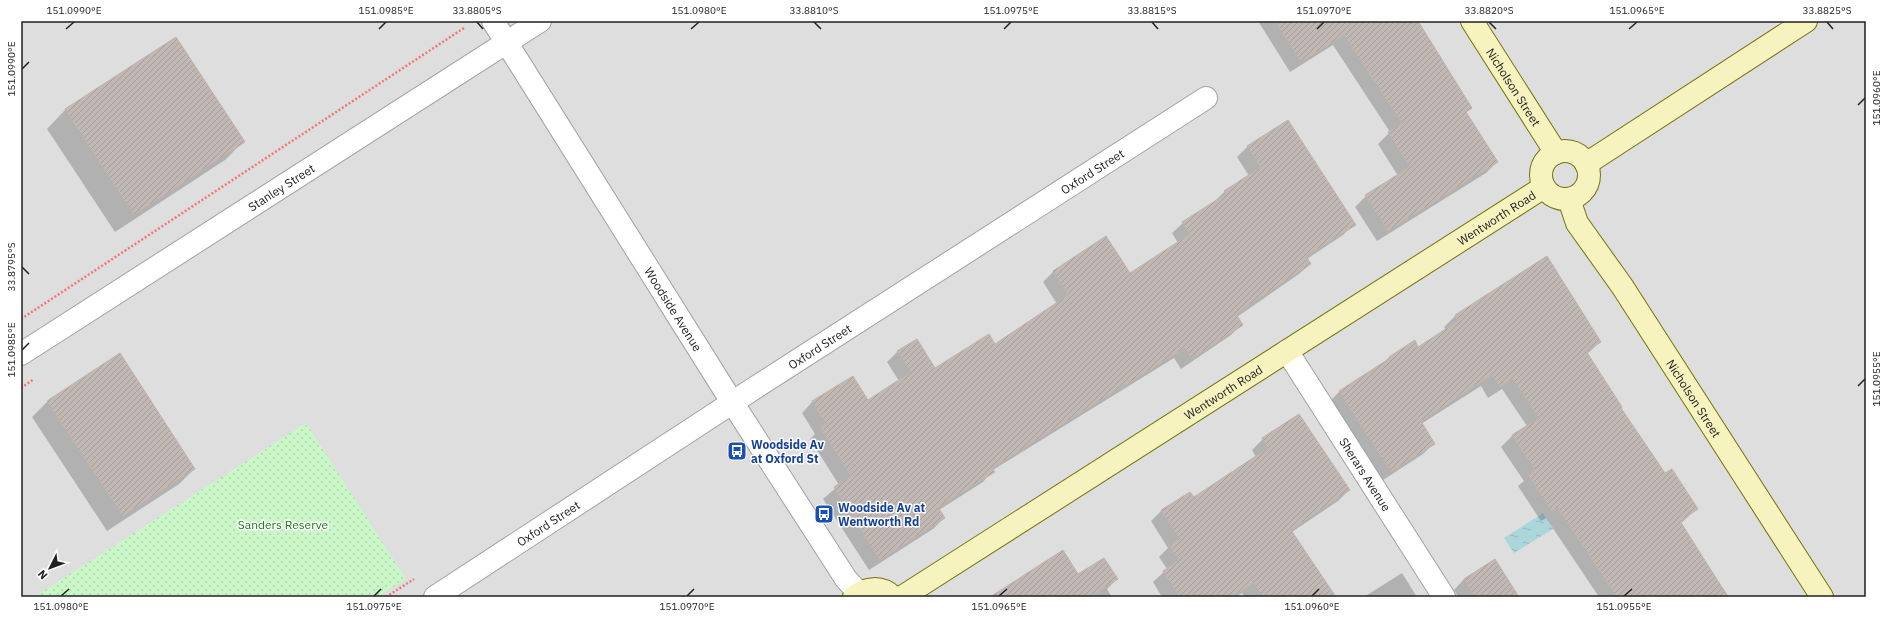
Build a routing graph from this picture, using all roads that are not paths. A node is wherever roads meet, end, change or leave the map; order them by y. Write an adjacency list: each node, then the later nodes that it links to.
1 (493, 21): 5 (street, Woodside Avenue)
2 (540, 21): 5 (street, Stanley Street)
3 (1472, 21): 7 (street, Nicholson Street)
4 (1806, 21): 8 (street)
5 (507, 42): 12 (street, Stanley Street); 13 (street, Woodside Avenue)
6 (1206, 98): 13 (street, Oxford Street)
7 (1556, 153): 8 (street); 9 (street)
8 (1586, 164): 10 (street)
9 (1544, 187): 10 (street); 11 (street, Wentworth Road)
10 (1569, 199): 19 (street, Nicholson Street)
11 (1287, 352): 17 (street, Wentworth Road); 18 (street, Sherars Avenue)
12 (21, 354)
13 (732, 402): 14 (street, Woodside Avenue); 15 (street, Oxford Street)
14 (856, 595): 16 (street)
15 (435, 597)
16 (894, 597)
17 (902, 597)
18 (1444, 597)
19 (1822, 597)

